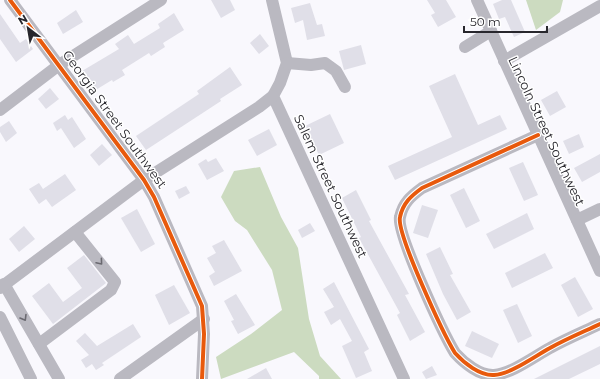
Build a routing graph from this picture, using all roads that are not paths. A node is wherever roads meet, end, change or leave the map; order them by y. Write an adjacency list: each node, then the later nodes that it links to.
1 (10, 0): 10 (street, Georgia Street Southwest)
2 (161, 0): 10 (street)
3 (272, 0): 9 (street)
4 (477, 0): 6 (street, Lincoln Street Southwest)
5 (600, 6): 8 (street)
6 (491, 30): 7 (street); 8 (street, Lincoln Street Southwest)
7 (465, 47)
8 (504, 61): 14 (street, Lincoln Street Southwest)
9 (286, 63): 11 (street); 12 (street)
10 (59, 65): 13 (street); 15 (street, Georgia Street Southwest)
11 (345, 87)
12 (273, 96): 15 (street); 29 (street, Salem Street Southwest)
13 (0, 110)
14 (538, 135): 17 (street, Lincoln Street Southwest); 23 (street)
15 (144, 180): 18 (street); 22 (street, Georgia Street Southwest)
16 (600, 209): 17 (street)
17 (577, 220): 19 (street, Lincoln Street Southwest)
18 (75, 232): 20 (street); 24 (street, one-way to 24)
19 (600, 271)
20 (2, 286): 24 (street, one-way to 24)
21 (0, 316): 25 (street)
22 (204, 319): 27 (street); 28 (street, Georgia Street Southwest)
23 (600, 324)
24 (39, 344): 26 (street)
25 (31, 379)
26 (59, 379)
27 (120, 379)
28 (202, 379)
29 (404, 379)

